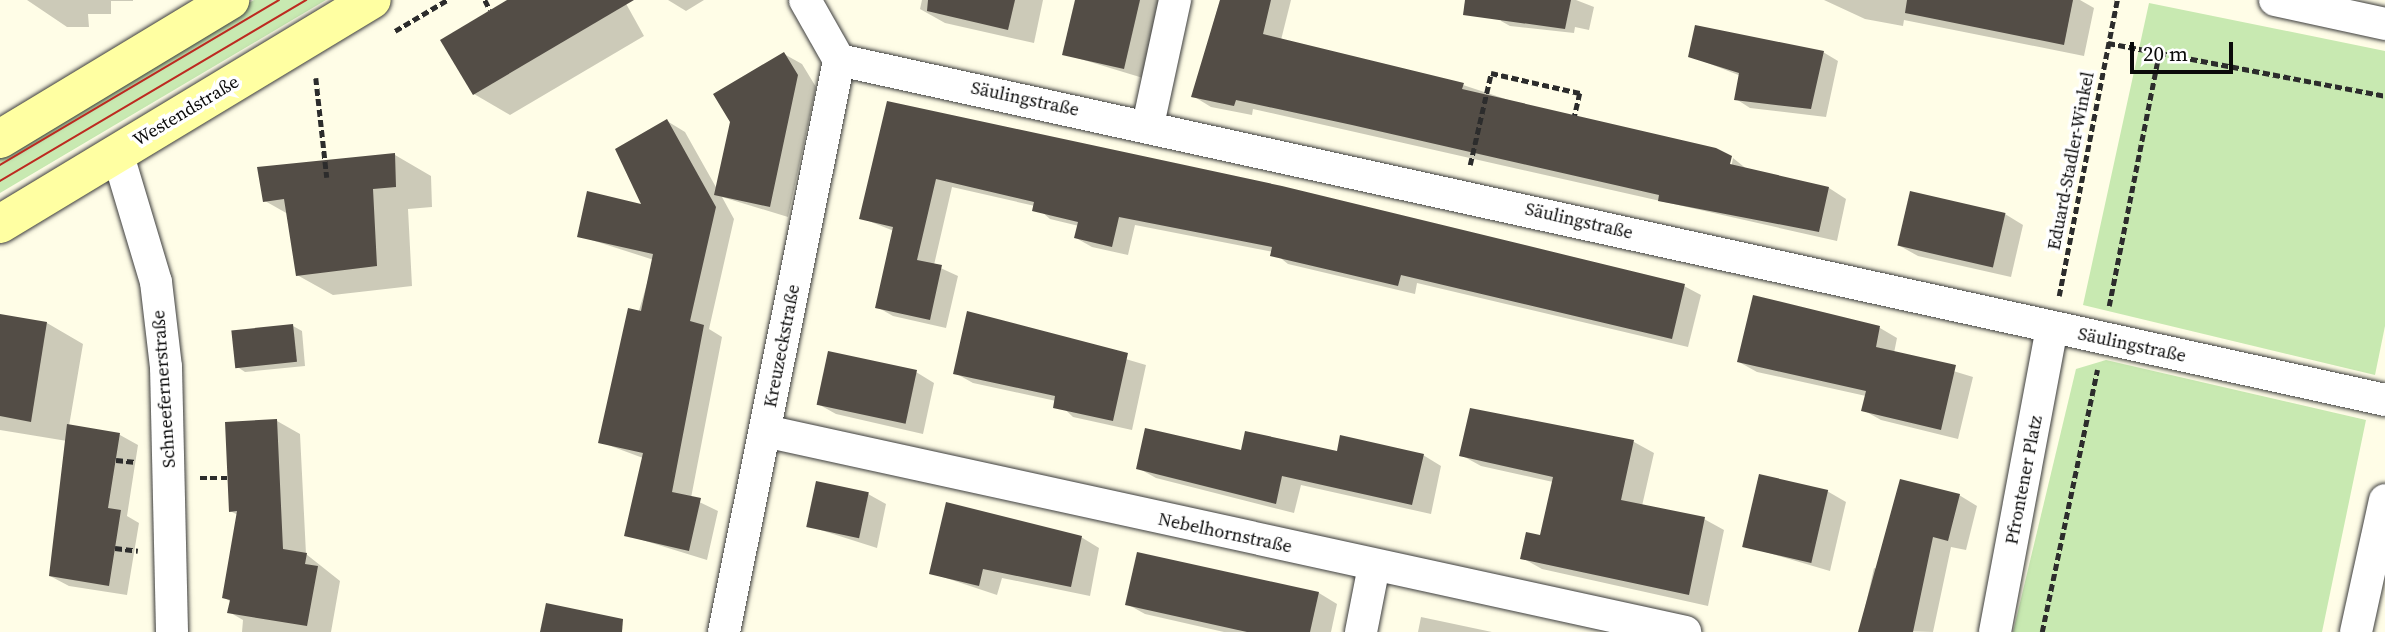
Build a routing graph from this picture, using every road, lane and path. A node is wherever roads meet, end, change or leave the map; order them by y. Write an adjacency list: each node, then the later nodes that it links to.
1 (230, 0): 16 (main road)
2 (372, 0): 17 (main road, Westendstraße)
3 (485, 0): 8 (path)
4 (805, 0): 11 (street)
5 (1175, 0): 15 (street)
6 (2117, 0): 10 (path, Eduard-Stadler-Winkel)
7 (2275, 0): 9 (street)
8 (490, 10)
9 (2385, 24)
10 (2108, 43): 13 (path); 21 (path, Eduard-Stadler-Winkel)
11 (839, 61): 15 (street, Säulingstraße); 23 (street, Kreuzeckstraße)
12 (316, 78): 18 (path)
13 (2385, 96)
14 (1575, 115): 19 (path)
15 (1147, 125): 19 (street, Säulingstraße)
16 (0, 139)
17 (117, 152): 20 (main road, Westendstraße); 26 (street, Schneefernerstraße)
18 (327, 177)
19 (1463, 195): 21 (street, Säulingstraße)
20 (0, 224)
21 (2053, 327): 22 (street, Säulingstraße); 30 (street, Pfrontener Platz)
22 (2385, 400)
23 (765, 431): 25 (street, Nebelhornstraße); 27 (street, Kreuzeckstraße)
24 (2385, 500): 31 (street)
25 (1374, 566): 28 (street); 29 (street, Nebelhornstraße)
26 (172, 632)
27 (724, 632)
28 (1361, 632)
29 (1685, 632)
30 (1995, 632)
31 (2356, 632)

